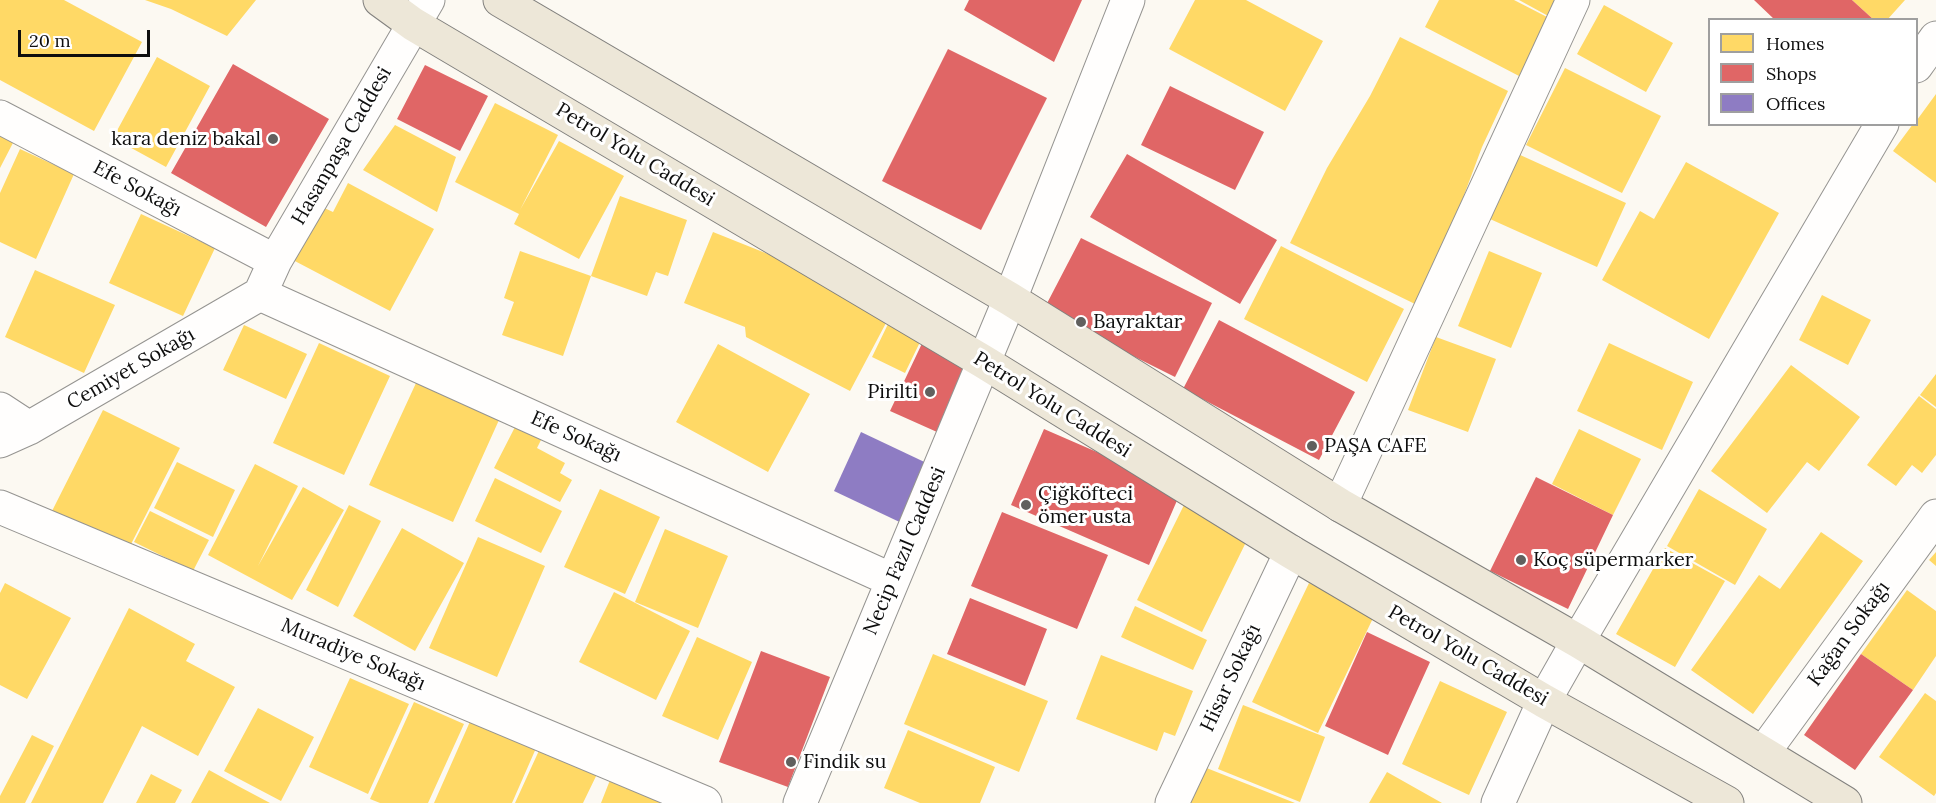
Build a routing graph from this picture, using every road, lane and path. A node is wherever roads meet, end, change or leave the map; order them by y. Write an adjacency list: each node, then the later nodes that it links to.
1 (380, 0): 5 (main road, Petrol Yolu Caddesi)
2 (500, 0): 10 (main road)
3 (1128, 0): 10 (street, Necip Fazıl Caddesi)
4 (1573, 0): 14 (street)
5 (420, 12): 8 (street, Hasanpaşa Caddesi); 11 (main road, Petrol Yolu Caddesi)
6 (0, 117): 8 (street, Efe Sokağı)
7 (1881, 126): 19 (street)
8 (275, 261): 9 (street, Hasanpaşa Caddesi)
9 (260, 294): 13 (street, Cemiyet Sokağı); 18 (street, Efe Sokağı)
10 (1010, 299): 11 (street, Necip Fazıl Caddesi); 14 (main road)
11 (984, 362): 17 (main road, Petrol Yolu Caddesi); 18 (street, Necip Fazıl Caddesi)
12 (0, 409): 13 (street)
13 (15, 435)
14 (1340, 505): 19 (main road)
15 (0, 507): 22 (street, Muradiye Sokağı)
16 (1936, 516): 21 (street, Kağan Sokağı)
17 (1291, 552): 20 (main road, Petrol Yolu Caddesi); 24 (street, Hisar Sokağı)
18 (892, 580): 23 (street, Necip Fazıl Caddesi)
19 (1578, 641): 20 (street); 21 (main road)
20 (1544, 701): 25 (street); 26 (main road, Petrol Yolu Caddesi)
21 (1763, 753): 27 (main road)
22 (705, 803)
23 (800, 803)
24 (1172, 803)
25 (1498, 803)
26 (1727, 803)
27 (1845, 803)

